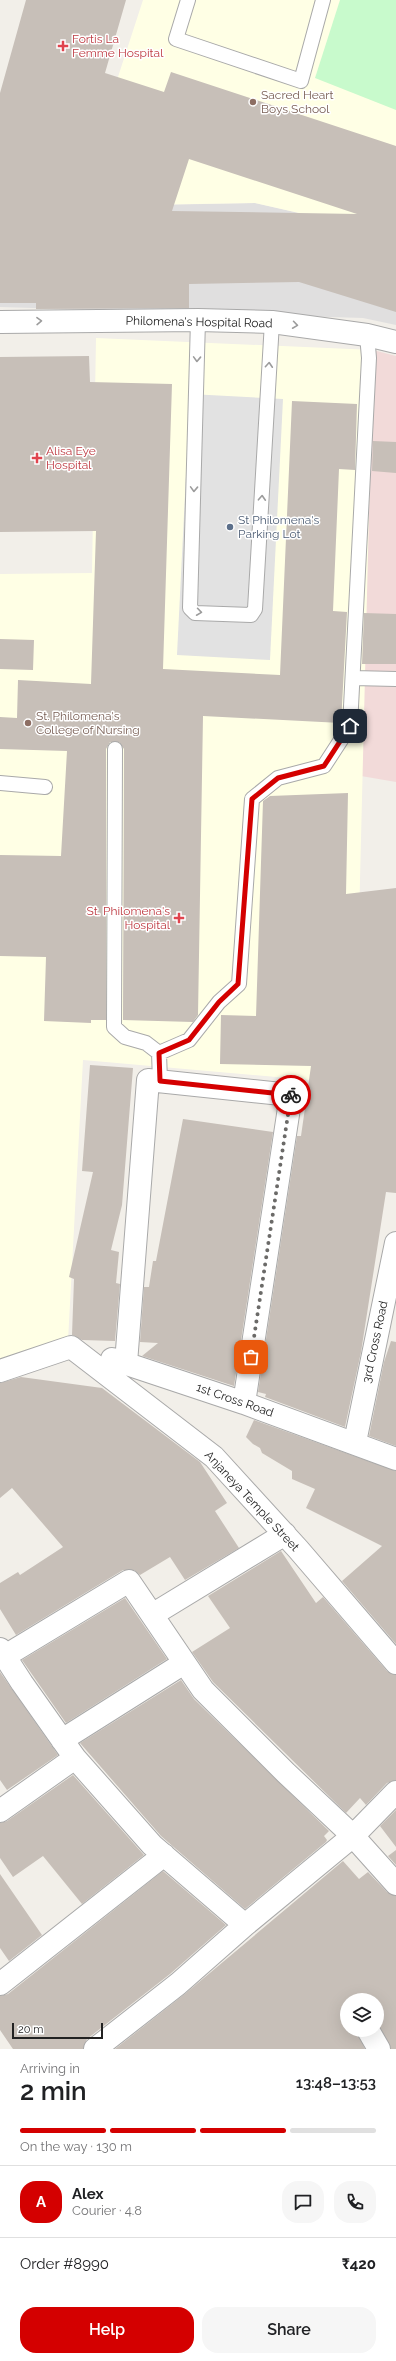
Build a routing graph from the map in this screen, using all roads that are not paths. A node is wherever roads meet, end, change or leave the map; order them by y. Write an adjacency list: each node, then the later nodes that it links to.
1 (188, 0): 2 (lane)
2 (323, 0)
3 (198, 320): 4 (street, Philomena's Hospital Road, one-way to 3); 5 (street, Philomena's Hospital Road); 5 (lane, one-way to 5)
4 (0, 322)
5 (272, 322): 6 (street, Philomena's Hospital Road, one-way to 6)
6 (367, 335): 7 (street, Philomena's Hospital Road); 8 (lane)
7 (396, 342)
8 (353, 678): 9 (lane); 13 (lane)
9 (396, 679)
10 (115, 749): 13 (lane)
11 (0, 783): 12 (lane)
12 (45, 787)
13 (159, 1053): 14 (lane)
14 (160, 1081): 17 (street); 19 (street)
15 (396, 1243): 20 (street, 3rd Cross Road)
16 (71, 1347): 17 (street, 1st Cross Road); 18 (street); 22 (street, Anjaneya Temple Street)
17 (126, 1363): 19 (street, 1st Cross Road)
18 (0, 1371)
19 (244, 1403): 20 (street, 1st Cross Road)
20 (355, 1442): 21 (street, 1st Cross Road)
21 (396, 1459)
22 (285, 1534): 23 (street); 26 (street, Anjaneya Temple Street)
23 (152, 1615): 24 (street); 25 (street)
24 (3, 1652): 27 (street)
25 (184, 1663): 27 (street); 31 (street)
26 (396, 1663)
27 (62, 1740): 28 (street)
28 (75, 1758): 30 (street); 32 (street)
29 (396, 1792): 31 (street)
30 (0, 1811)
31 (353, 1836): 33 (street); 34 (street)
32 (164, 1855): 34 (street); 35 (street)
33 (396, 1884)
34 (245, 1925): 37 (street)
35 (0, 1984)
36 (372, 2037): 38 (street)
37 (95, 2049)
38 (379, 2049)

